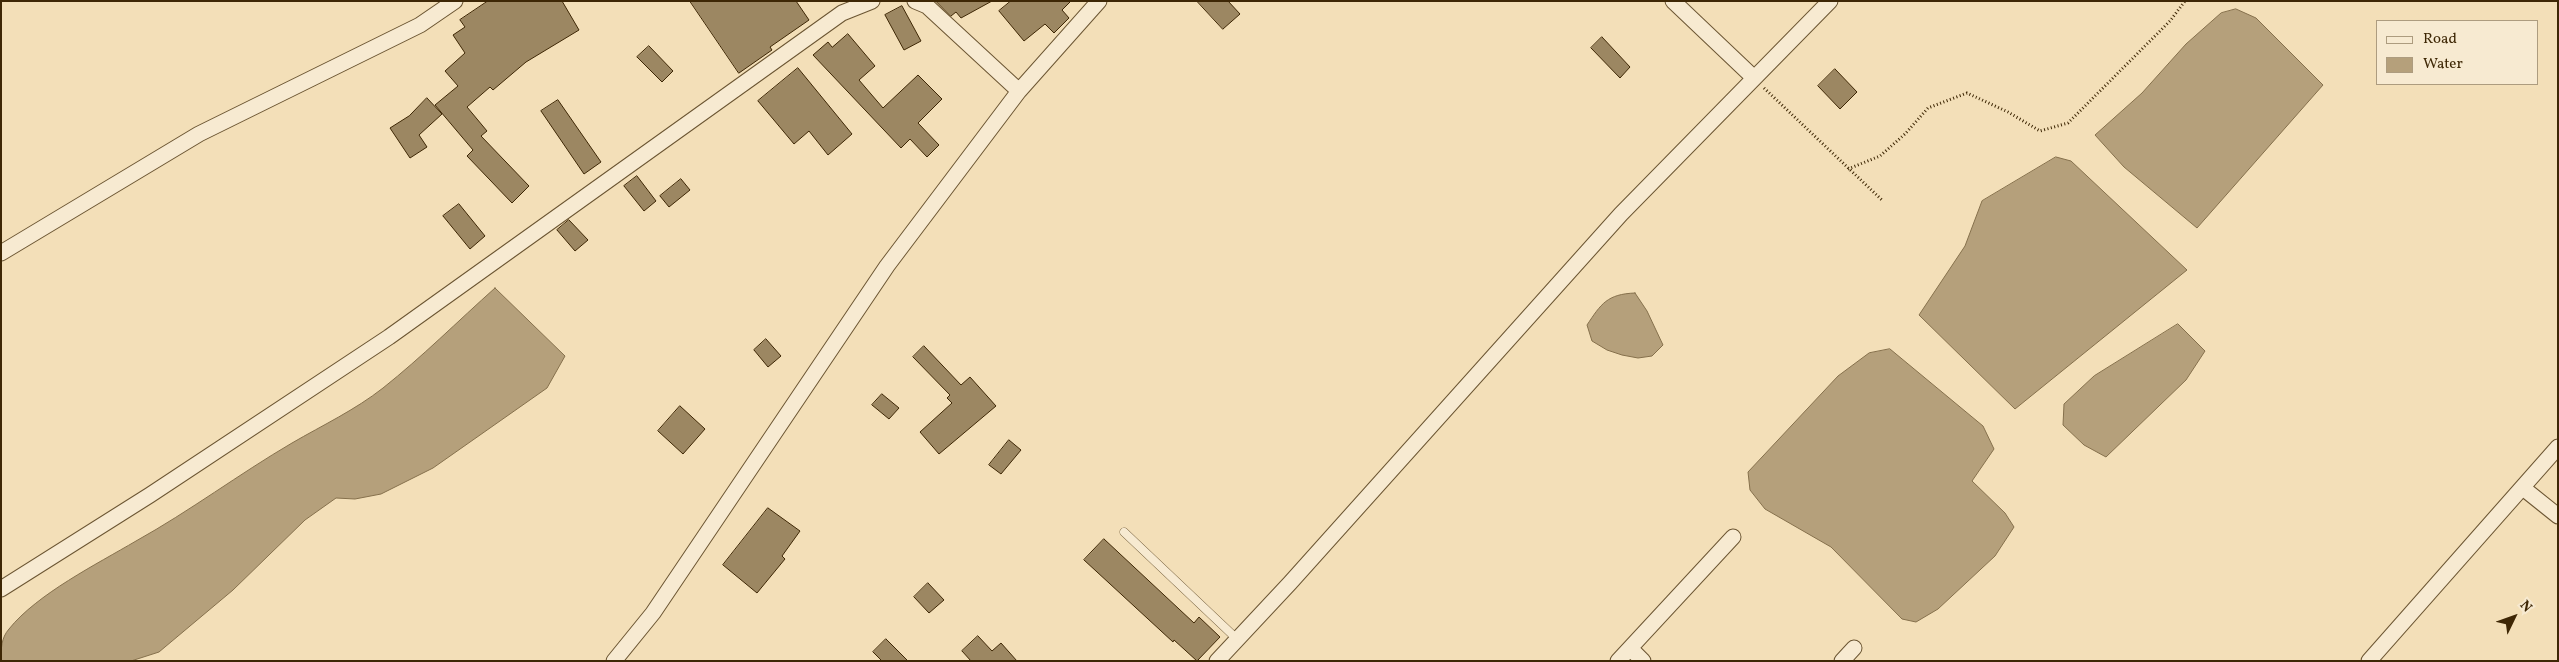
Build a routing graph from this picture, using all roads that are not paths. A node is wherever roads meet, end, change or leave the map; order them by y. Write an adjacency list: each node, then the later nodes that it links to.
1 (455, 1): 9 (street)
2 (872, 1): 15 (street)
3 (915, 1): 8 (street)
4 (1099, 1): 8 (street)
5 (1673, 1): 7 (street)
6 (1830, 1): 7 (street)
7 (1753, 77): 16 (street)
8 (1019, 91): 19 (street)
9 (1, 253)
10 (2558, 447): 11 (street)
11 (2523, 488): 12 (street); 24 (street)
12 (2558, 516)
13 (1124, 532): 16 (lane)
14 (1733, 537): 17 (street)
15 (1, 589)
16 (1236, 640): 20 (street)
17 (1630, 648): 21 (street); 22 (street)
18 (1854, 648): 23 (street)
19 (614, 661)
20 (1217, 661)
21 (1618, 661)
22 (1644, 661)
23 (1842, 661)
24 (2369, 661)

